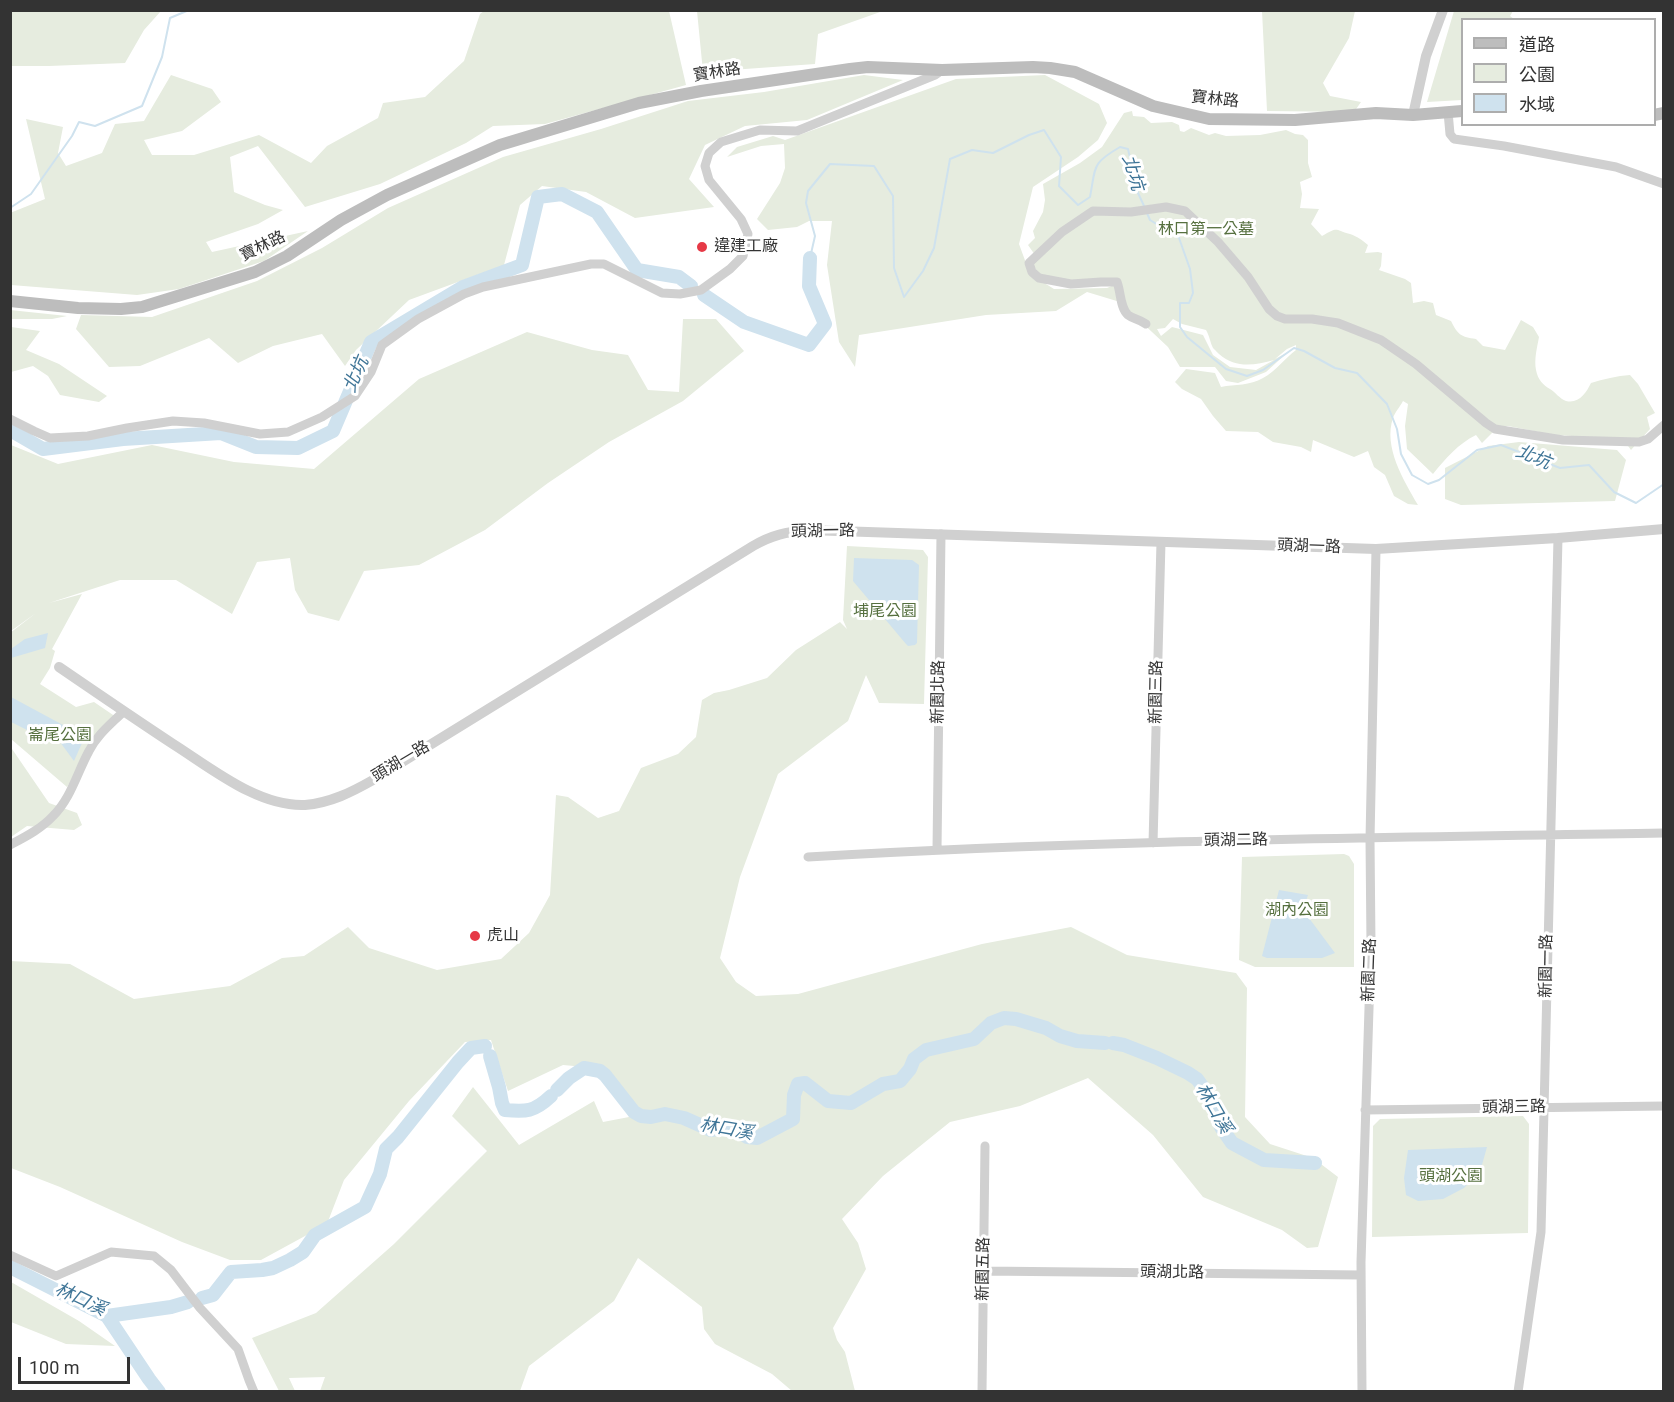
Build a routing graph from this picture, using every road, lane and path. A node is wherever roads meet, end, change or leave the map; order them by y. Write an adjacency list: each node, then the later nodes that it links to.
1 (1443, 10): 5 (street)
2 (942, 70): 5 (main road, 寶林路); 7 (main road, 寶林路); 9 (street)
3 (1461, 111): 4 (main road, 寶林路)
4 (1448, 112): 5 (main road, 寶林路); 6 (street)
5 (1413, 115)
6 (1664, 184)
7 (10, 301)
8 (1146, 324): 10 (street)
9 (10, 419)
10 (1664, 425)
11 (1664, 529): 13 (street, 頭湖一路)
12 (941, 534): 14 (street, 頭湖一路); 17 (street, 頭湖一路); 23 (street, 新園北路)
13 (1558, 538): 15 (street, 頭湖一路); 19 (street, 新園一路)
14 (1161, 542): 15 (street, 頭湖一路); 21 (street, 新園三路)
15 (1376, 549): 20 (street, 新園二路)
16 (59, 667): 17 (street, 頭湖一路)
17 (123, 712): 22 (street)
18 (1664, 833): 19 (street, 頭湖二路)
19 (1550, 835): 20 (street, 頭湖二路); 26 (street, 新園一路)
20 (1370, 838): 21 (street, 頭湖二路); 27 (street, 新園二路)
21 (1153, 843): 23 (street, 頭湖二路)
22 (10, 845)
23 (937, 849): 24 (street, 頭湖二路)
24 (808, 857)
25 (1664, 1106): 26 (street, 頭湖三路)
26 (1543, 1108): 27 (street, 頭湖三路); 35 (street, 新園一路)
27 (1365, 1110): 31 (street, 新園二路)
28 (985, 1146): 30 (street, 新園五路)
29 (10, 1255): 32 (street)
30 (984, 1271): 31 (street, 頭湖北路); 33 (street, 新園五路)
31 (1360, 1275): 34 (street, 新園二路)
32 (254, 1392)
33 (982, 1392)
34 (1362, 1392)
35 (1518, 1392)

